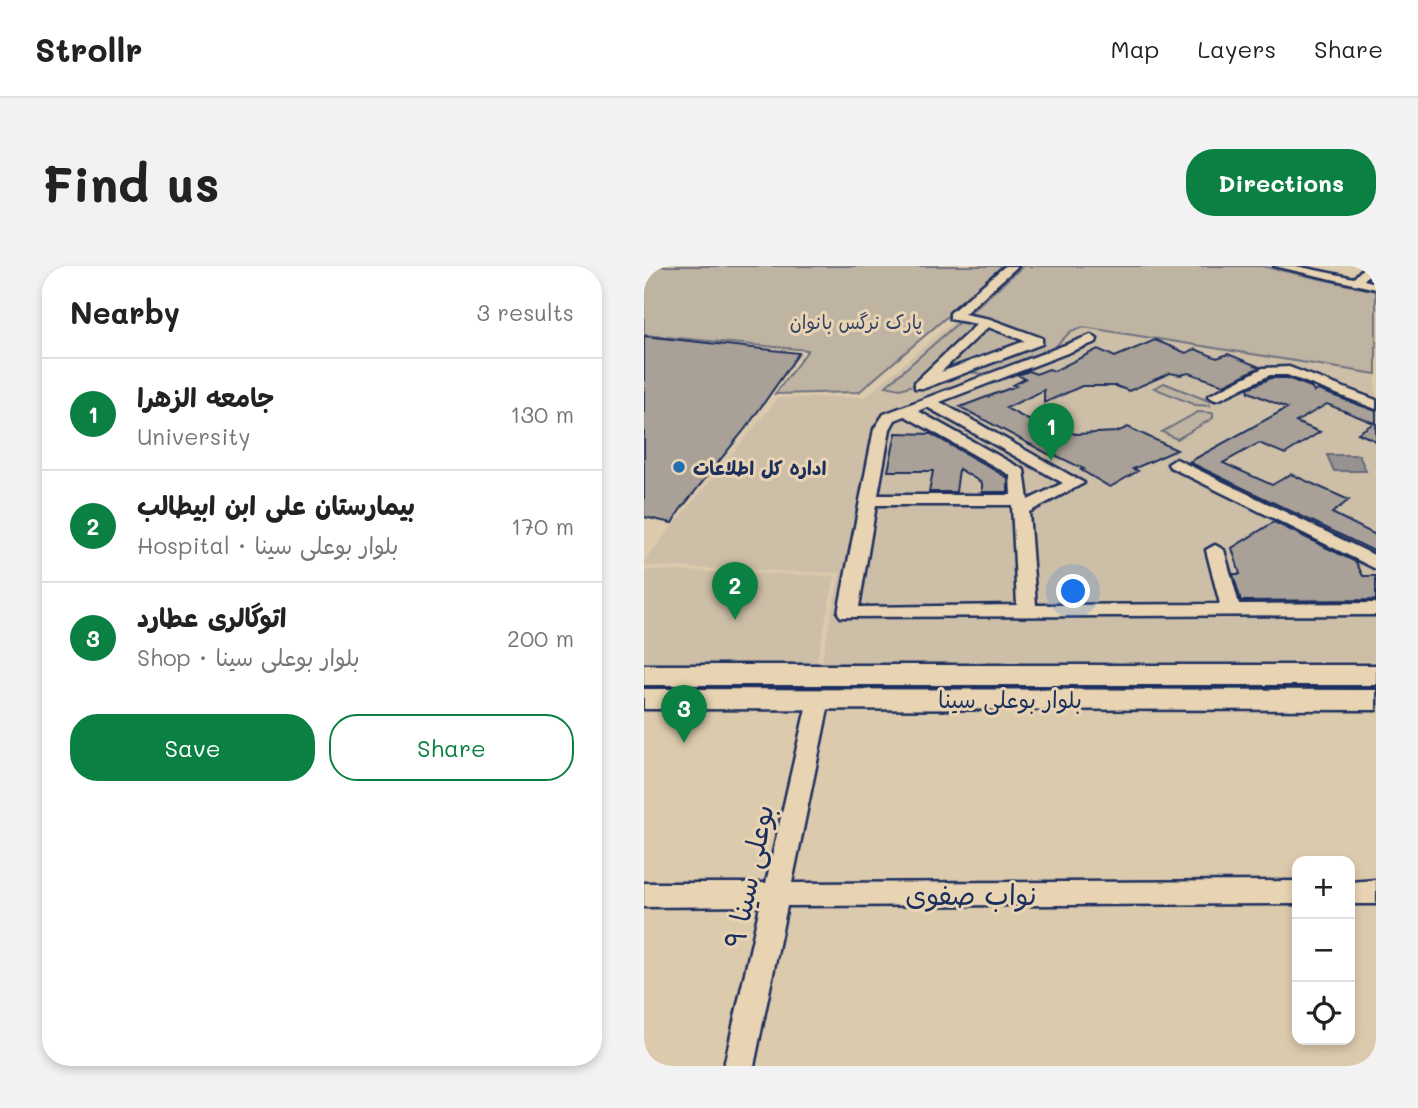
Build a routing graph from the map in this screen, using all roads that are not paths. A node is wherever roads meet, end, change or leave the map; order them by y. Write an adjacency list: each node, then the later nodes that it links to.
1 (1012, 266): 7 (street)
2 (1280, 266): 6 (street)
3 (1299, 266): 5 (street)
4 (1371, 266): 5 (street)
5 (1359, 279): 6 (street)
6 (1376, 284)
7 (986, 322): 7 (street)
8 (1091, 339): 10 (street)
9 (1215, 396): 11 (street)
10 (928, 402): 12 (street); 15 (street)
11 (1376, 405)
12 (906, 411): 14 (street); 15 (street)
13 (1176, 464): 17 (street)
14 (869, 500): 15 (street); 19 (street)
15 (1020, 505): 19 (street)
16 (1215, 550): 18 (street)
17 (1376, 563)
18 (1231, 610): 19 (street); 20 (street)
19 (1027, 612)
20 (1374, 613)
21 (644, 675): 22 (main road, بلوار بوعلی سینا)
22 (1376, 675)
23 (644, 699): 24 (main road, بلوار بوعلی سینا)
24 (819, 699): 25 (main road, بلوار بوعلی سینا); 30 (street, بوعلی سینا ۹)
25 (1376, 700)
26 (1355, 892): 27 (street)
27 (1376, 892)
28 (1292, 893): 30 (street, نواب صفوی)
29 (644, 895): 30 (street, نواب صفوی)
30 (776, 895): 31 (street, بوعلی سینا ۹)
31 (739, 1066)

